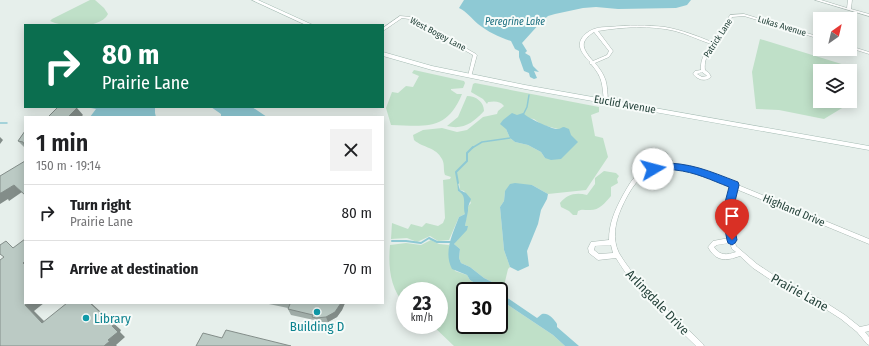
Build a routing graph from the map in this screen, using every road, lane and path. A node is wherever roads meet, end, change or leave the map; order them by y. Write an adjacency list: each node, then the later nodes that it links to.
1 (254, 0): 7 (main road)
2 (817, 0): 4 (street)
3 (850, 0): 4 (street)
4 (848, 9): 6 (street)
5 (744, 15): 10 (street, Lukas Avenue); 11 (street, Patrick Lane)
6 (869, 15)
7 (308, 24)
8 (384, 29): 17 (street, West Bogey Lane)
9 (596, 30): 11 (street); 15 (street); 15 (street)
10 (813, 36)
11 (713, 43): 16 (street, Patrick Lane)
12 (857, 49): 13 (street)
13 (869, 53)
14 (384, 54): 17 (main road, Euclid Avenue)
15 (591, 63): 18 (street)
16 (703, 71)
17 (470, 76): 18 (main road, Euclid Avenue)
18 (606, 101): 19 (main road, Euclid Avenue)
19 (869, 148)
20 (673, 166): 21 (street, Highland Drive); 21 (street); 22 (street, Highland Drive)
21 (658, 167): 24 (street, Arlingdale Drive)
22 (735, 185): 23 (street, Prairie Lane); 25 (street, Highland Drive)
23 (732, 240): 26 (street, Prairie Lane); 26 (street)
24 (613, 242): 27 (street, Arlingdale Drive); 27 (street)
25 (869, 242)
26 (741, 253): 29 (street, Prairie Lane)
27 (617, 255): 31 (street, Arlingdale Drive)
28 (869, 328): 29 (street)
29 (859, 330): 30 (street, Prairie Lane)
30 (869, 342)
31 (701, 346)

